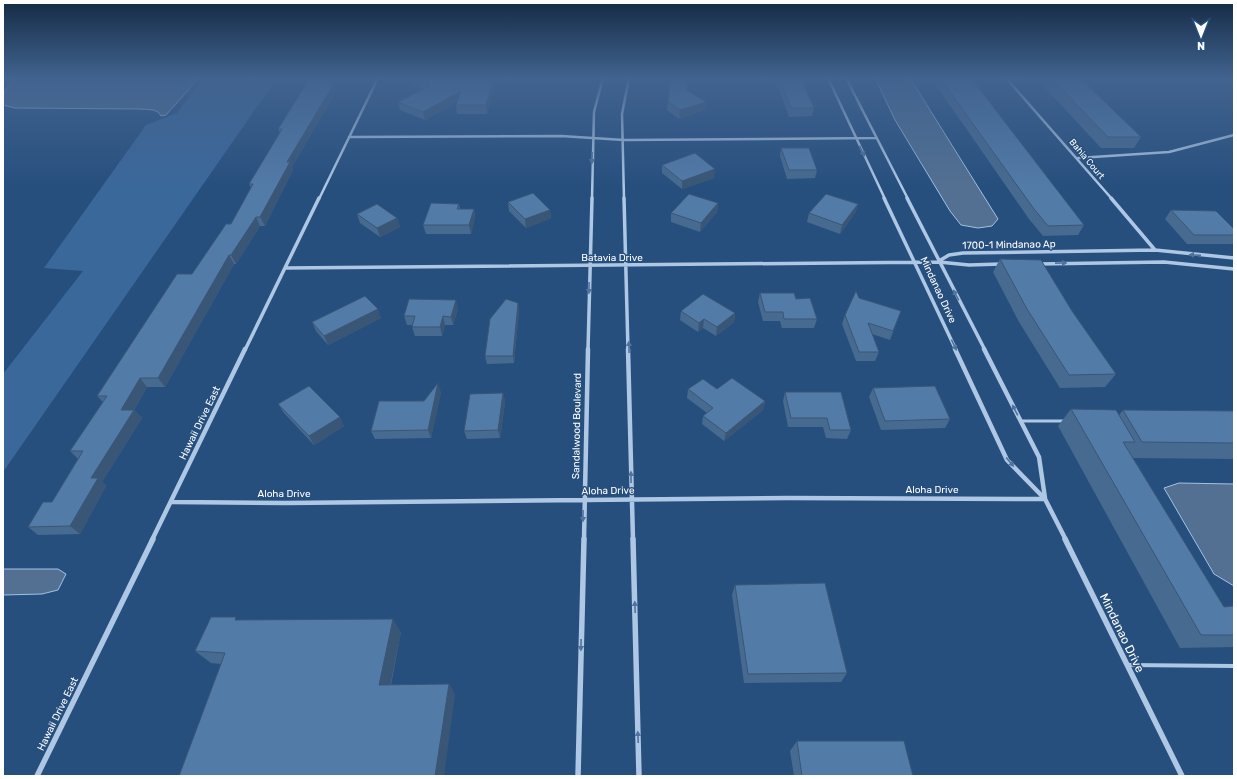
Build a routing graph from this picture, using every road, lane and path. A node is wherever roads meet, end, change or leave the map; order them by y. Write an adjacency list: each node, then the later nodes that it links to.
1 (360, 114): 8 (street, Hawaii Drive East)
2 (594, 114): 9 (street, Sandalwood Boulevard)
3 (622, 114): 12 (street)
4 (845, 114): 10 (street, Mindanao Drive)
5 (864, 114): 11 (street, Mindanao Drive)
6 (1039, 114): 13 (street, Bahia Court)
7 (1234, 135): 13 (street)
8 (349, 137): 9 (street); 22 (street, Hawaii Drive East)
9 (593, 138): 12 (street); 20 (street, Sandalwood Boulevard, one-way to 20)
10 (856, 138): 11 (street); 12 (street); 16 (street, Mindanao Drive, one-way to 16)
11 (876, 138): 17 (street, Mindanao Drive)
12 (624, 140): 21 (street)
13 (1078, 158): 14 (street, Bahia Court)
14 (1155, 250): 15 (street, 1700-1 Mindanao Ap, one-way to 14); 17 (street, 1700-1 Mindanao Ap)
15 (1234, 258)
16 (915, 262): 17 (street, Batavia Drive); 21 (street, Batavia Drive); 26 (street, Mindanao Drive, one-way to 26)
17 (939, 262): 18 (street, 1700-1 Mindanao Ap); 24 (street, Mindanao Drive, one-way to 17)
18 (1008, 264)
19 (1031, 264): 23 (street, 1700-1 Mindanao Ap, one-way to 23)
20 (589, 266): 21 (street, Batavia Drive); 22 (street, Batavia Drive); 27 (street, Sandalwood Boulevard, one-way to 27)
21 (628, 266): 28 (street, one-way to 21)
22 (286, 268): 29 (street, Hawaii Drive East)
23 (1234, 268)
24 (1021, 421): 25 (lane); 26 (street, Mindanao Drive)
25 (1071, 421)
26 (1045, 499): 28 (street, Aloha Drive); 30 (street, Mindanao Drive)
27 (584, 500): 28 (street, Aloha Drive); 29 (street, Aloha Drive); 33 (street, Sandalwood Boulevard, one-way to 33)
28 (632, 500): 34 (street, one-way to 28)
29 (172, 502): 32 (street, Hawaii Drive East)
30 (1127, 665): 31 (lane); 35 (street, Mindanao Drive)
31 (1234, 666)
32 (37, 776)
33 (578, 776)
34 (640, 776)
35 (1182, 776)

